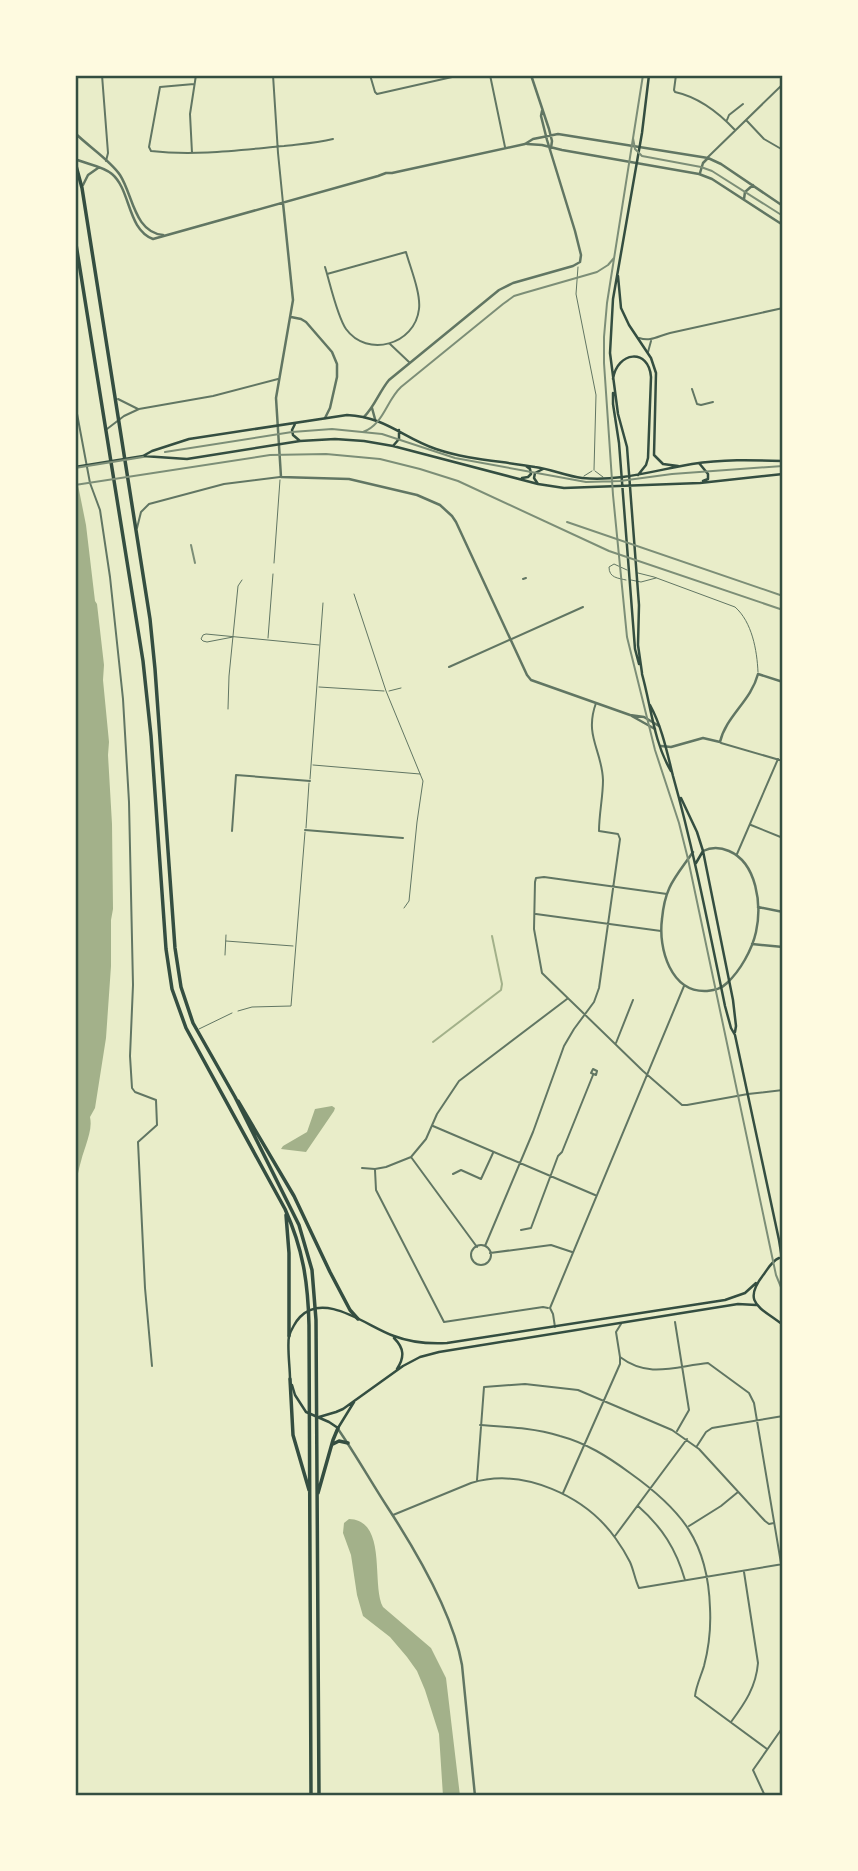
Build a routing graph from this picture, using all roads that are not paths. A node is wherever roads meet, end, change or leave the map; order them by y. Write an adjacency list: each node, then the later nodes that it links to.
1 (102, 75): 28 (street)
2 (196, 75): 10 (street)
3 (273, 75): 20 (street)
4 (370, 75): 5 (street)
5 (461, 75)
6 (489, 75): 22 (street)
7 (531, 75): 17 (street)
8 (649, 75): 21 (main road)
9 (676, 75): 13 (street)
10 (194, 84): 25 (street); 25 (street)
11 (783, 85): 14 (street)
12 (743, 104): 13 (street)
13 (726, 120): 15 (street)
14 (746, 120): 15 (street); 24 (street)
15 (736, 130): 26 (street)
16 (75, 133): 28 (street)
17 (548, 136): 19 (street); 21 (street); 23 (street)
18 (333, 139): 20 (street)
19 (526, 144): 22 (street); 23 (street)
20 (277, 147): 25 (street); 35 (street)
21 (639, 147): 26 (street); 29 (main road)
22 (505, 148): 35 (street)
23 (551, 148): 29 (street); 40 (street)
24 (783, 150)
25 (192, 154)
26 (708, 158): 31 (street); 32 (street)
27 (75, 161): 30 (street); 33 (main road)
28 (106, 161): 38 (street)
29 (636, 164): 31 (street); 42 (main road)
30 (98, 168): 33 (street); 38 (street)
31 (699, 174): 34 (street)
32 (753, 185): 34 (street); 36 (street)
33 (82, 188): 54 (main road)
34 (744, 200): 37 (street)
35 (283, 203): 38 (street); 45 (street)
36 (783, 206)
37 (783, 225)
38 (166, 235)
39 (75, 238): 66 (main road)
40 (578, 264): 50 (street); 77 (lane)
41 (325, 267): 43 (street)
42 (618, 272): 46 (main road); 52 (main road)
43 (327, 274): 48 (street); 48 (street)
44 (783, 308): 47 (street)
45 (291, 317): 51 (street); 57 (street)
46 (639, 338): 47 (street); 49 (main road)
47 (652, 341): 49 (street)
48 (390, 344): 50 (street)
49 (648, 352): 74 (main road)
50 (410, 363): 58 (street)
51 (279, 379): 59 (street); 80 (street)
52 (613, 385): 79 (main road); 99 (main road); 99 (main road)
53 (692, 389): 55 (street)
54 (116, 398): 59 (street); 63 (main road)
55 (713, 402)
56 (75, 403): 197 (street)
57 (330, 408): 60 (street); 62 (street)
58 (372, 408): 61 (street); 64 (street)
59 (139, 409): 63 (street)
60 (337, 416): 61 (main road); 62 (main road)
61 (364, 417): 64 (main road)
62 (325, 418): 65 (main road)
63 (119, 419): 66 (street); 86 (main road)
64 (375, 419): 67 (main road)
65 (296, 422): 68 (main road); 70 (main road)
66 (106, 430): 171 (main road)
67 (399, 430): 69 (main road); 73 (main road)
68 (300, 441): 69 (main road); 70 (main road)
69 (393, 446): 83 (main road)
70 (143, 456): 75 (main road)
71 (783, 461): 72 (main road)
72 (699, 463): 74 (main road); 84 (main road)
73 (525, 465): 76 (main road); 83 (main road)
74 (682, 466): 79 (main road)
75 (75, 467)
76 (546, 469): 81 (main road); 85 (main road)
77 (594, 470): 81 (lane); 82 (lane)
78 (783, 474): 84 (main road)
79 (638, 475): 82 (main road)
80 (281, 477): 86 (street); 87 (lane); 96 (street)
81 (581, 477): 82 (main road)
82 (606, 478)
83 (518, 479): 85 (main road)
84 (700, 483): 85 (main road)
85 (538, 484)
86 (137, 531): 154 (main road)
87 (274, 563)
88 (273, 574): 95 (lane)
89 (656, 579): 89 (lane); 100 (lane)
90 (242, 580): 94 (lane)
91 (354, 594): 104 (lane)
92 (323, 603): 97 (lane)
93 (583, 607): 96 (street)
94 (233, 637): 94 (lane); 95 (lane); 107 (lane)
95 (268, 640): 97 (lane)
96 (510, 640): 98 (street); 105 (street)
97 (320, 645): 102 (lane)
98 (449, 667)
99 (642, 673): 106 (main road)
100 (758, 674): 101 (street); 111 (street)
101 (783, 682)
102 (317, 687): 104 (lane); 116 (lane)
103 (401, 688): 104 (lane)
104 (386, 691): 118 (lane)
105 (596, 703): 108 (street); 132 (street)
106 (650, 705): 109 (main road); 110 (main road)
107 (228, 709)
108 (630, 715): 109 (street); 110 (street)
109 (653, 722): 110 (main road)
110 (658, 729): 112 (main road); 113 (main road)
111 (720, 742): 113 (street); 114 (street)
112 (661, 746): 113 (street); 117 (main road)
113 (666, 748): 117 (main road)
114 (778, 759): 115 (street); 121 (street)
115 (783, 761)
116 (311, 765): 118 (lane); 119 (lane)
117 (673, 773): 120 (main road)
118 (422, 774): 135 (lane)
119 (310, 781): 122 (lane); 123 (street)
120 (679, 792): 124 (main road); 125 (main road)
121 (750, 824): 127 (street); 130 (street)
122 (305, 830): 126 (street); 143 (lane)
123 (232, 831)
124 (688, 832): 125 (main road); 129 (main road)
125 (697, 832): 128 (main road)
126 (403, 838)
127 (783, 838)
128 (703, 851): 130 (street); 131 (main road); 146 (main road)
129 (693, 852): 131 (main road); 133 (street)
130 (736, 855): 134 (street)
131 (695, 863): 148 (main road)
132 (613, 887): 133 (street); 137 (street); 138 (street)
133 (667, 894): 139 (street)
134 (758, 907): 136 (street); 142 (street)
135 (404, 908)
136 (783, 912)
137 (535, 914): 138 (street); 149 (street)
138 (608, 923): 139 (street); 153 (street)
139 (661, 931): 147 (street)
140 (226, 935): 141 (lane)
141 (226, 940): 143 (lane); 145 (lane)
142 (752, 944): 144 (street); 146 (street)
143 (296, 947): 151 (lane)
144 (783, 947)
145 (225, 956)
146 (729, 981): 148 (street); 155 (main road)
147 (684, 985): 148 (street); 157 (street)
148 (721, 988): 155 (main road)
149 (568, 999): 153 (street); 162 (street)
150 (633, 1000): 156 (street)
151 (238, 1011)
152 (232, 1013): 154 (lane)
153 (585, 1015): 156 (street); 165 (street)
154 (197, 1030): 161 (main road)
155 (735, 1035): 160 (main road)
156 (615, 1044): 157 (street)
157 (647, 1074): 160 (street); 170 (street)
158 (593, 1075): 169 (street)
159 (783, 1090): 160 (street)
160 (748, 1094): 173 (main road)
161 (235, 1097): 186 (main road); 219 (main road)
162 (432, 1126): 163 (street); 164 (street)
163 (493, 1152): 165 (street); 168 (street)
164 (411, 1157): 167 (street); 175 (street)
165 (520, 1163): 169 (street); 174 (street)
166 (362, 1168): 167 (street)
167 (375, 1169): 185 (street)
168 (453, 1174)
169 (550, 1175): 170 (street); 172 (street)
170 (597, 1195): 177 (street)
171 (285, 1209): 195 (main road); 218 (main road)
172 (521, 1230)
173 (779, 1240): 176 (main road); 179 (main road)
174 (485, 1246): 175 (street); 178 (street)
175 (477, 1247): 178 (street)
176 (783, 1247)
177 (573, 1252): 178 (street); 185 (street)
178 (491, 1253)
179 (782, 1258): 180 (main road); 181 (main road)
180 (783, 1265)
181 (756, 1283): 182 (main road); 184 (main road)
182 (734, 1298): 183 (main road); 191 (main road)
183 (735, 1305): 184 (main road); 187 (main road)
184 (756, 1305): 190 (main road)
185 (550, 1308): 191 (street)
186 (358, 1319): 194 (main road); 195 (main road)
187 (622, 1322): 189 (main road); 193 (street)
188 (675, 1322): 198 (street)
189 (607, 1325): 192 (main road); 193 (street)
190 (783, 1325)
191 (555, 1327): 192 (main road); 194 (main road)
192 (557, 1332): 199 (main road)
193 (616, 1332): 196 (street)
194 (391, 1335): 199 (main road)
195 (289, 1336): 200 (main road)
196 (620, 1357): 198 (street); 201 (street)
197 (152, 1366)
198 (682, 1367): 205 (street); 208 (street)
199 (395, 1371): 202 (main road)
200 (290, 1379): 204 (main road); 218 (main road)
201 (603, 1399): 206 (street); 208 (street); 211 (street)
202 (354, 1402): 204 (main road); 207 (main road)
203 (783, 1416): 205 (street)
204 (319, 1417): 207 (main road)
205 (757, 1421): 213 (street); 222 (street)
206 (480, 1425): 211 (street); 214 (street)
207 (338, 1429): 210 (street); 212 (main road)
208 (677, 1432): 209 (street)
209 (687, 1439): 213 (street); 215 (street)
210 (348, 1443): 212 (main road); 221 (street)
211 (584, 1444): 215 (street); 217 (street)
212 (331, 1446): 219 (main road)
213 (697, 1447): 216 (street)
214 (477, 1481): 217 (street); 221 (street)
215 (650, 1487): 220 (street); 223 (street)
216 (738, 1492): 222 (street); 223 (street)
217 (562, 1494): 224 (street)
218 (310, 1496): 233 (main road)
219 (317, 1498): 234 (main road)
220 (637, 1505): 224 (street); 229 (street)
221 (393, 1515): 235 (street)
222 (774, 1523): 225 (street)
223 (688, 1527): 228 (street)
224 (615, 1537): 229 (street)
225 (782, 1564): 226 (street); 227 (street)
226 (744, 1571): 228 (street); 230 (street)
227 (783, 1575)
228 (708, 1577): 229 (street); 230 (street)
229 (685, 1581)
230 (731, 1723): 232 (street)
231 (783, 1727): 232 (street)
232 (767, 1749): 236 (street)
233 (310, 1796)
234 (319, 1796)
235 (475, 1796)
236 (765, 1796)

